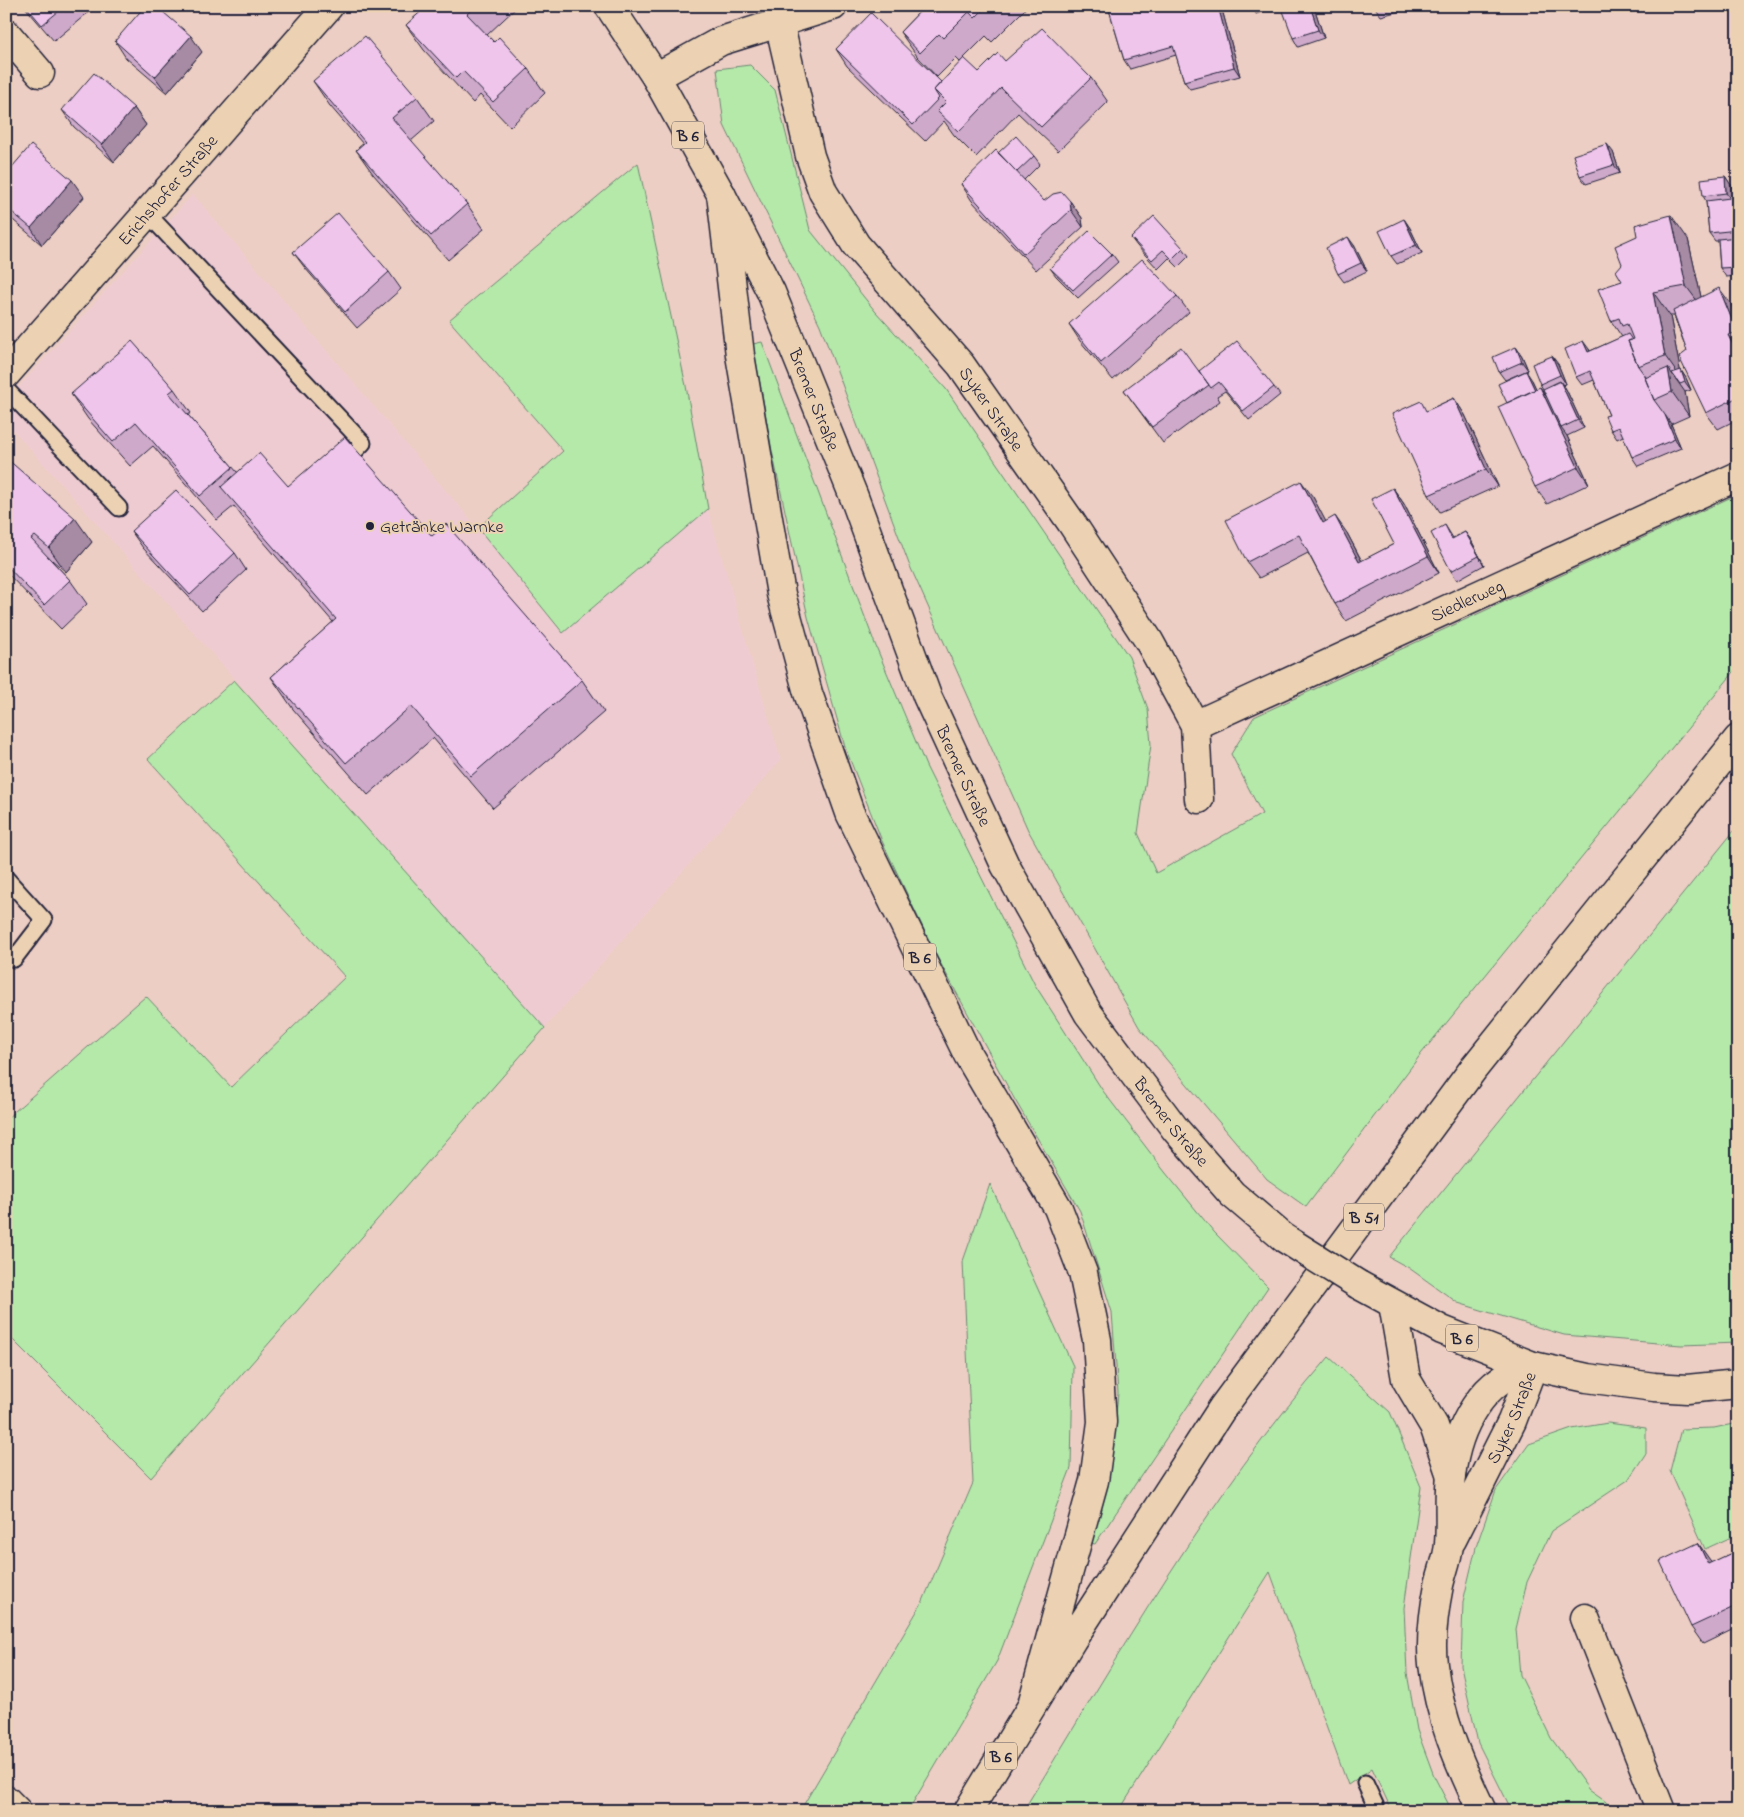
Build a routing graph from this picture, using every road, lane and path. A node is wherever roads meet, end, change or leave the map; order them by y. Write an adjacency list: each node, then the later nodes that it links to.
1 (329, 6): 9 (main road, Erichshofer Straße)
2 (609, 6): 7 (main road, Bremer Straße / B 6)
3 (833, 6): 4 (main road)
4 (779, 22): 7 (main road); 15 (main road, Syker Straße)
5 (6, 33): 6 (main road)
6 (40, 73)
7 (656, 77): 8 (main road, Bremer Straße / B 6)
8 (721, 194): 20 (main road, Bremer Straße / B 6, bridge); 26 (main road, B 6)
9 (146, 212): 10 (main road, Erichshofer Straße); 12 (lane)
10 (6, 374)
11 (6, 388): 14 (lane)
12 (337, 470)
13 (1738, 476): 15 (main road, Siedlerweg)
14 (119, 508)
15 (1195, 725): 17 (main road, Syker Straße)
16 (1733, 748): 26 (main road, B 51)
17 (1199, 799)
18 (6, 878): 19 (lane)
19 (14, 958)
20 (1385, 1300): 21 (main road, Bremer Straße / B 6); 23 (main road, Syker Straße)
21 (1533, 1366): 22 (main road, B 6); 23 (main road, Syker Straße); 24 (main road, Syker Straße)
22 (1738, 1384)
23 (1451, 1476): 24 (main road, Syker Straße)
24 (1449, 1546): 32 (main road, Syker Straße)
25 (1585, 1618): 33 (main road)
26 (1033, 1701): 30 (main road, B 6)
27 (1364, 1783): 31 (lane)
28 (6, 1800): 29 (main road)
29 (17, 1811)
30 (968, 1811)
31 (1378, 1811)
32 (1482, 1811)
33 (1661, 1811)

